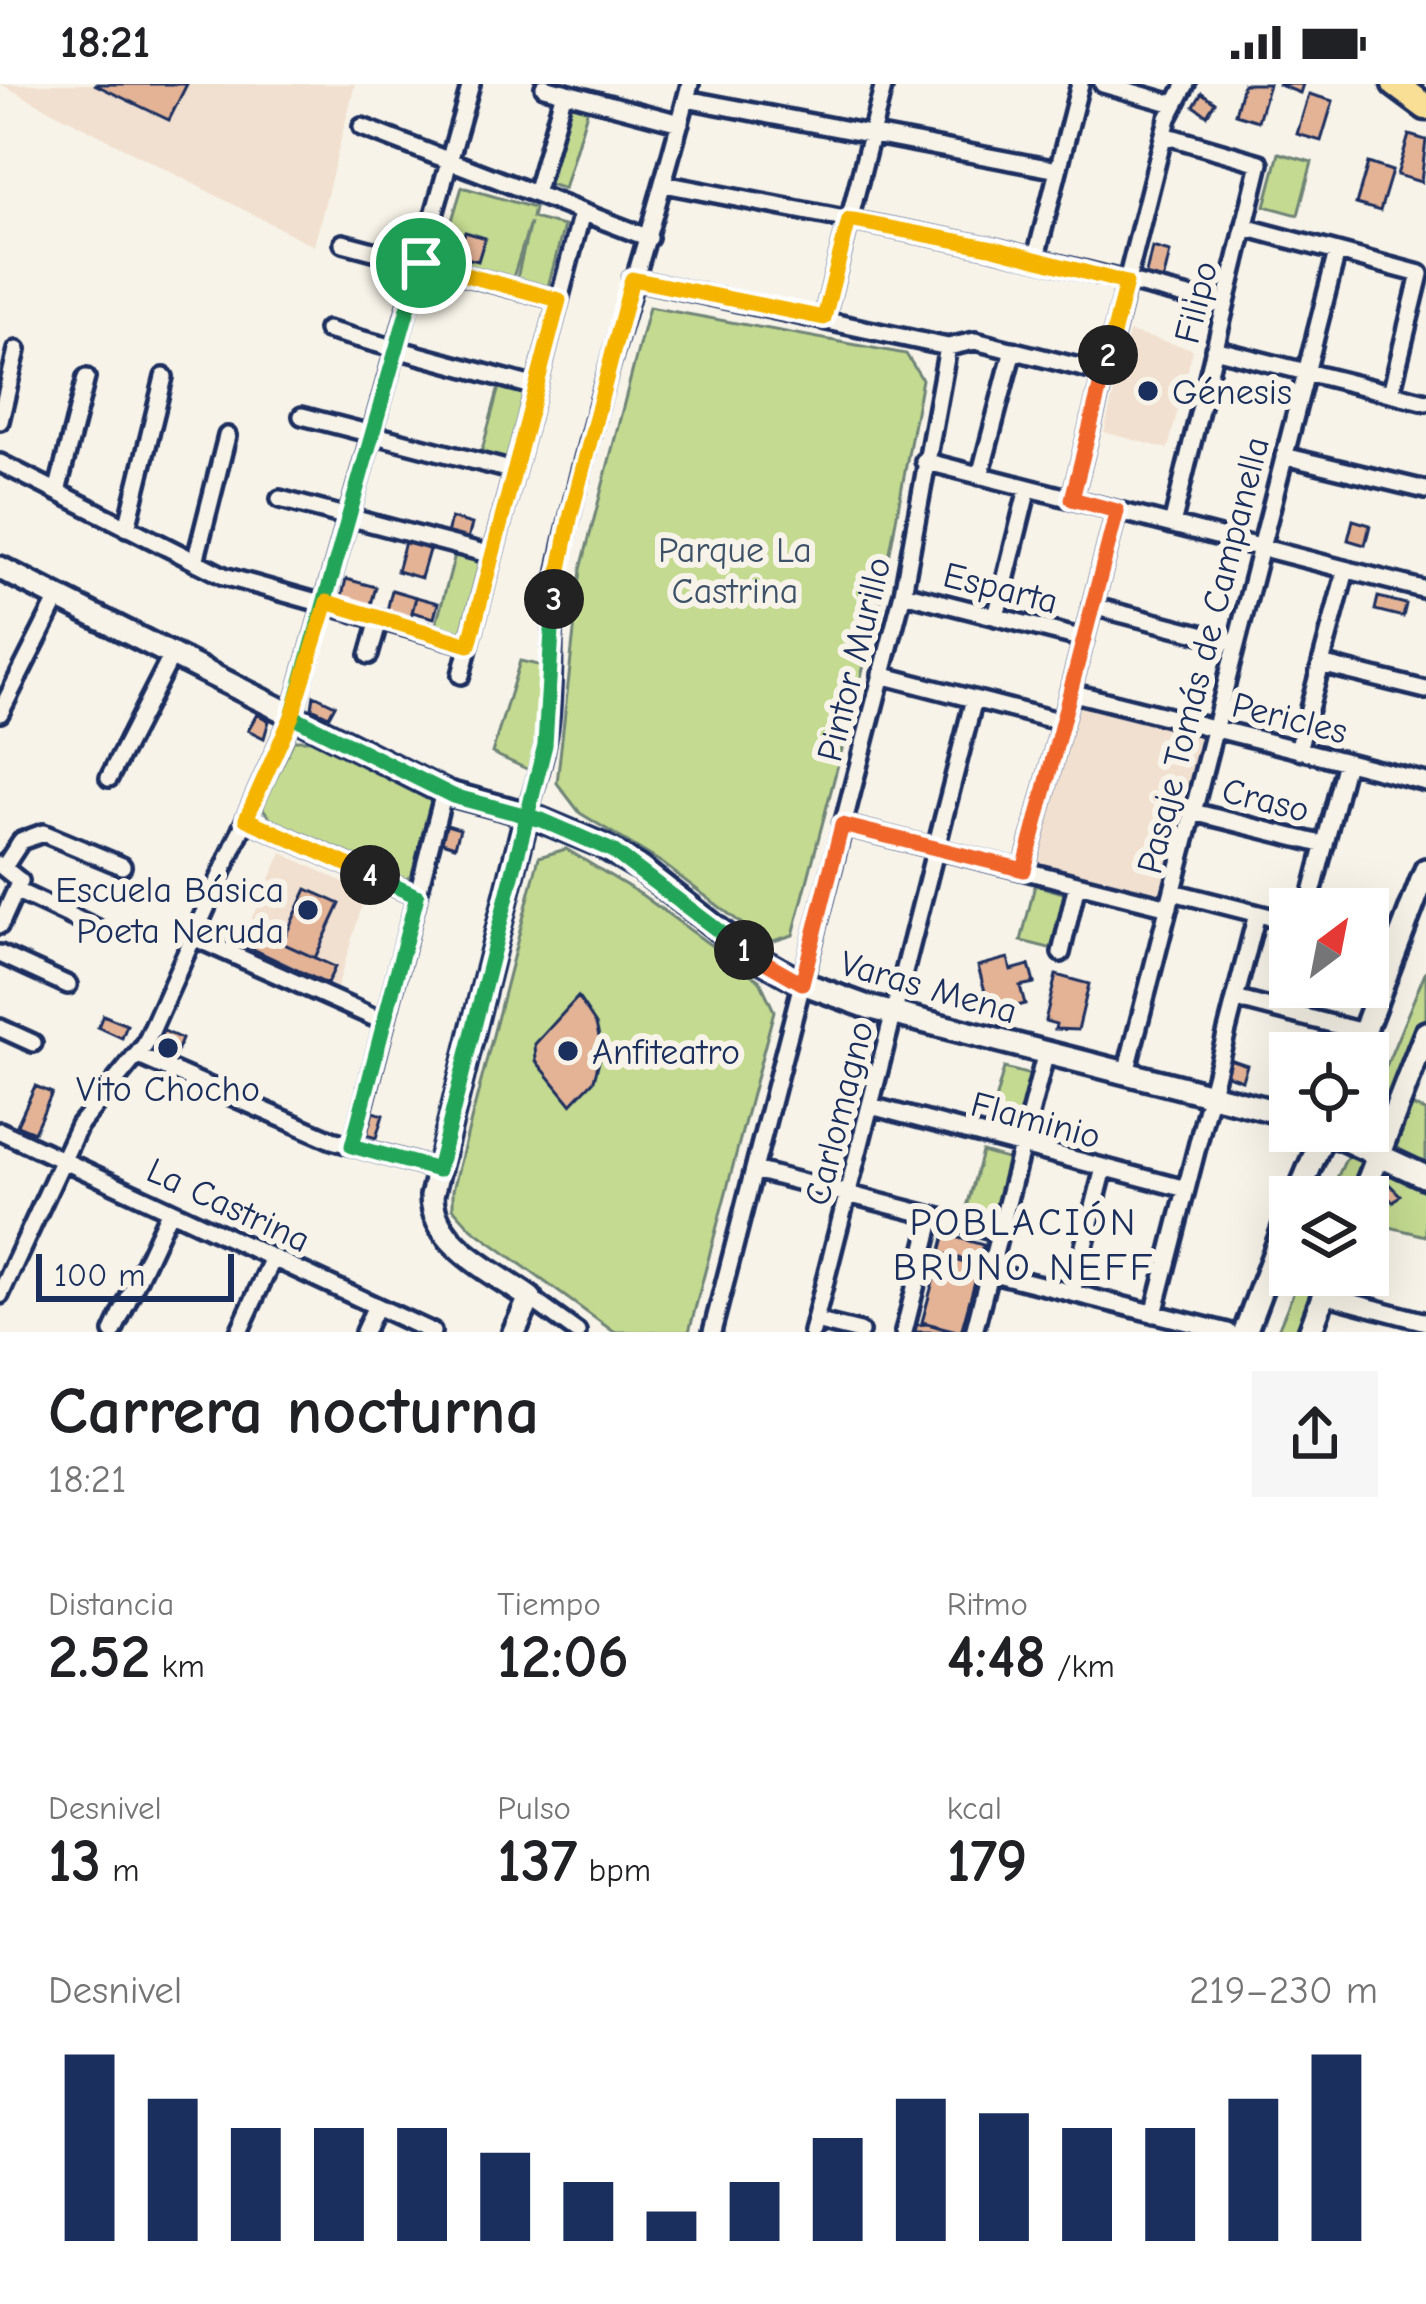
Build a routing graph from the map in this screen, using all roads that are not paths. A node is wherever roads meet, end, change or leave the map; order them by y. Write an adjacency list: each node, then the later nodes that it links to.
1 (471, 84): 16 (street)
2 (884, 84): 14 (street)
3 (1080, 84): 17 (street)
4 (1103, 84): 10 (street)
5 (1186, 84): 10 (street)
6 (1395, 84): 11 (main road)
7 (544, 87): 8 (street)
8 (564, 92): 12 (street); 19 (street)
9 (688, 92): 12 (street); 14 (street)
10 (1174, 104): 15 (street)
11 (1426, 107)
12 (680, 122): 18 (street)
13 (362, 127): 16 (street)
14 (871, 135): 17 (street); 21 (street)
15 (1164, 135): 22 (street, Filipo); 29 (street)
16 (449, 161): 19 (street); 27 (street)
17 (1058, 170): 26 (street)
18 (664, 184): 21 (street); 23 (street)
19 (535, 194): 20 (street)
20 (582, 212): 23 (street); 30 (street)
21 (849, 220): 26 (street); 32 (street)
22 (1244, 227): 25 (street); 31 (street, Filipo)
23 (649, 238): 28 (street)
24 (343, 242): 27 (street)
25 (1336, 251): 39 (street, Pasaje Tomás de Campanella); 44 (street)
26 (1036, 257): 29 (street)
27 (421, 263): 30 (street); 35 (street)
28 (632, 279): 32 (street); 97 (street)
29 (1126, 283): 31 (street); 40 (street)
30 (559, 300): 43 (street)
31 (1225, 306): 36 (street, Filipo)
32 (824, 318): 34 (street)
33 (327, 330): 35 (street)
34 (948, 346): 38 (street); 51 (street, Pintor Murillo)
35 (398, 349): 43 (street); 48 (street)
36 (1214, 349): 39 (street); 62 (street, Filipo)
37 (17, 350): 47 (street)
38 (1013, 350): 40 (street); 54 (street)
39 (1306, 372): 44 (street); 50 (street, Pasaje Tomás de Campanella)
40 (1103, 373): 59 (street)
41 (164, 377): 63 (street)
42 (86, 378): 57 (street)
43 (536, 387): 53 (street)
44 (1391, 393): 45 (street)
45 (1426, 402)
46 (302, 416): 48 (street)
47 (0, 421)
48 (374, 435): 53 (street); 61 (street)
49 (226, 436): 66 (street)
50 (1284, 456): 56 (street); 64 (street, Pasaje Tomás de Campanella)
51 (924, 461): 54 (street); 70 (street, Pintor Murillo)
52 (0, 463): 57 (street)
53 (514, 471): 65 (street)
54 (980, 476): 55 (street)
55 (1028, 488): 59 (street); 74 (street)
56 (1426, 490)
57 (57, 492): 63 (street)
58 (280, 499): 61 (street)
59 (1072, 499): 60 (street)
60 (1117, 511): 62 (street); 73 (street)
61 (351, 518): 65 (street); 72 (street)
62 (1172, 525): 64 (street)
63 (127, 528): 66 (street)
64 (1261, 548): 68 (street); 77 (street, Pasaje Tomás de Campanella)
65 (492, 555): 78 (street)
66 (195, 562): 72 (street)
67 (0, 568): 71 (street, Varas Mena)
68 (1346, 570): 69 (street); 81 (street)
69 (1426, 590)
70 (903, 593): 74 (street, Esparta); 83 (street, Pintor Murillo)
71 (58, 598): 79 (street, Varas Mena); 87 (street)
72 (327, 602): 75 (street); 88 (street)
73 (1092, 606): 76 (street); 77 (street, Esparta)
74 (996, 617): 76 (street, Esparta)
75 (379, 620): 78 (street); 80 (street)
76 (1084, 639): 85 (street)
77 (1236, 643): 90 (street, Pasaje Tomás de Campanella)
78 (469, 645): 82 (street)
79 (172, 656): 88 (street, Varas Mena); 93 (street)
80 (369, 656)
81 (1321, 664): 84 (street); 91 (street)
82 (461, 675)
83 (881, 675): 86 (street); 99 (street, Pintor Murillo)
84 (1426, 690)
85 (1070, 692): 89 (street); 90 (street, Pericles)
86 (974, 699): 89 (street); 101 (street, Carlomagno)
87 (0, 712)
88 (292, 716): 95 (street, Varas Mena); 98 (street)
89 (1062, 722): 104 (street)
90 (1214, 728): 91 (street, Pericles); 96 (street, Pasaje Tomás de Campanella)
91 (1298, 750): 92 (street, Pericles)
92 (1346, 762): 94 (street, Pericles); 100 (street)
93 (109, 778)
94 (1426, 782)
95 (444, 792): 97 (street, Varas Mena); 109 (street)
96 (1193, 812): 100 (street, Craso); 110 (street, Pasaje Tomás de Campanella)
97 (527, 814): 120 (street, Varas Mena); 143 (street)
98 (246, 819): 109 (street); 115 (street)
99 (842, 825): 101 (street); 120 (street, Pintor Murillo)
100 (1325, 845): 108 (street)
101 (938, 848): 104 (street); 123 (street, Carlomagno)
102 (2, 866): 103 (street); 107 (street)
103 (122, 866)
104 (1024, 870): 106 (street)
105 (1426, 870): 117 (street)
106 (1077, 884): 110 (street); 118 (street)
107 (18, 885): 113 (street); 114 (street)
108 (1314, 888)
109 (417, 896): 124 (street)
110 (1170, 899): 111 (street); 132 (street, Pasaje Tomás de Campanella)
111 (1257, 914): 112 (street); 122 (street)
112 (1269, 917)
113 (0, 926)
114 (96, 928)
115 (193, 937): 124 (street); 131 (street)
116 (1389, 948): 117 (street)
117 (1395, 950): 127 (street)
118 (1061, 953)
119 (0, 954): 121 (street)
120 (802, 983): 123 (street, Varas Mena); 144 (street, Pintor Murillo)
121 (68, 985)
122 (1235, 1000): 126 (street); 133 (street)
123 (894, 1013): 130 (street, Varas Mena); 134 (street, Carlomagno)
124 (384, 1022): 137 (street)
125 (0, 1028): 129 (street)
126 (1327, 1032)
127 (1363, 1032)
128 (1426, 1033): 140 (street)
129 (34, 1043)
130 (1046, 1052): 132 (street, Varas Mena); 138 (street)
131 (139, 1056): 137 (street); 141 (street)
132 (1126, 1073): 133 (street, Varas Mena)
133 (1211, 1094): 135 (street, Varas Mena); 147 (street)
134 (871, 1106): 138 (street, Flaminio); 148 (street, Carlomagno)
135 (1269, 1109)
136 (0, 1131): 141 (street, La Castrina)
137 (352, 1146): 143 (street)
138 (1022, 1146): 142 (street, Flaminio); 151 (street)
139 (1372, 1152): 140 (street)
140 (1379, 1155): 145 (street); 146 (street)
141 (62, 1160): 149 (street, La Castrina); 156 (street)
142 (1104, 1168): 147 (street, Flaminio); 155 (street)
143 (438, 1170): 159 (street)
144 (754, 1170): 148 (street); 170 (street, Pintor Murillo)
145 (1370, 1176)
146 (1426, 1177)
147 (1186, 1189): 161 (street)
148 (848, 1194): 150 (street); 163 (street, Carlomagno)
149 (170, 1210): 152 (street, La Castrina); 164 (street)
150 (933, 1216): 151 (street); 172 (street)
151 (999, 1233): 154 (street)
152 (273, 1258): 160 (street, La Castrina); 165 (street)
153 (1269, 1268): 175 (street)
154 (989, 1272): 155 (street); 173 (street)
155 (1072, 1293): 161 (street)
156 (0, 1295)
157 (1324, 1296): 176 (street)
158 (1357, 1296): 162 (street)
159 (530, 1298): 168 (street); 169 (street)
160 (376, 1306): 166 (street); 167 (street, La Castrina)
161 (1154, 1314): 174 (street)
162 (1426, 1322)
163 (814, 1326): 171 (street)
164 (113, 1332)
165 (239, 1332)
166 (364, 1332)
167 (432, 1332)
168 (514, 1332)
169 (577, 1332)
170 (712, 1332)
171 (860, 1332)
172 (904, 1332)
173 (974, 1332)
174 (1228, 1332)
175 (1245, 1332)
176 (1310, 1332)

